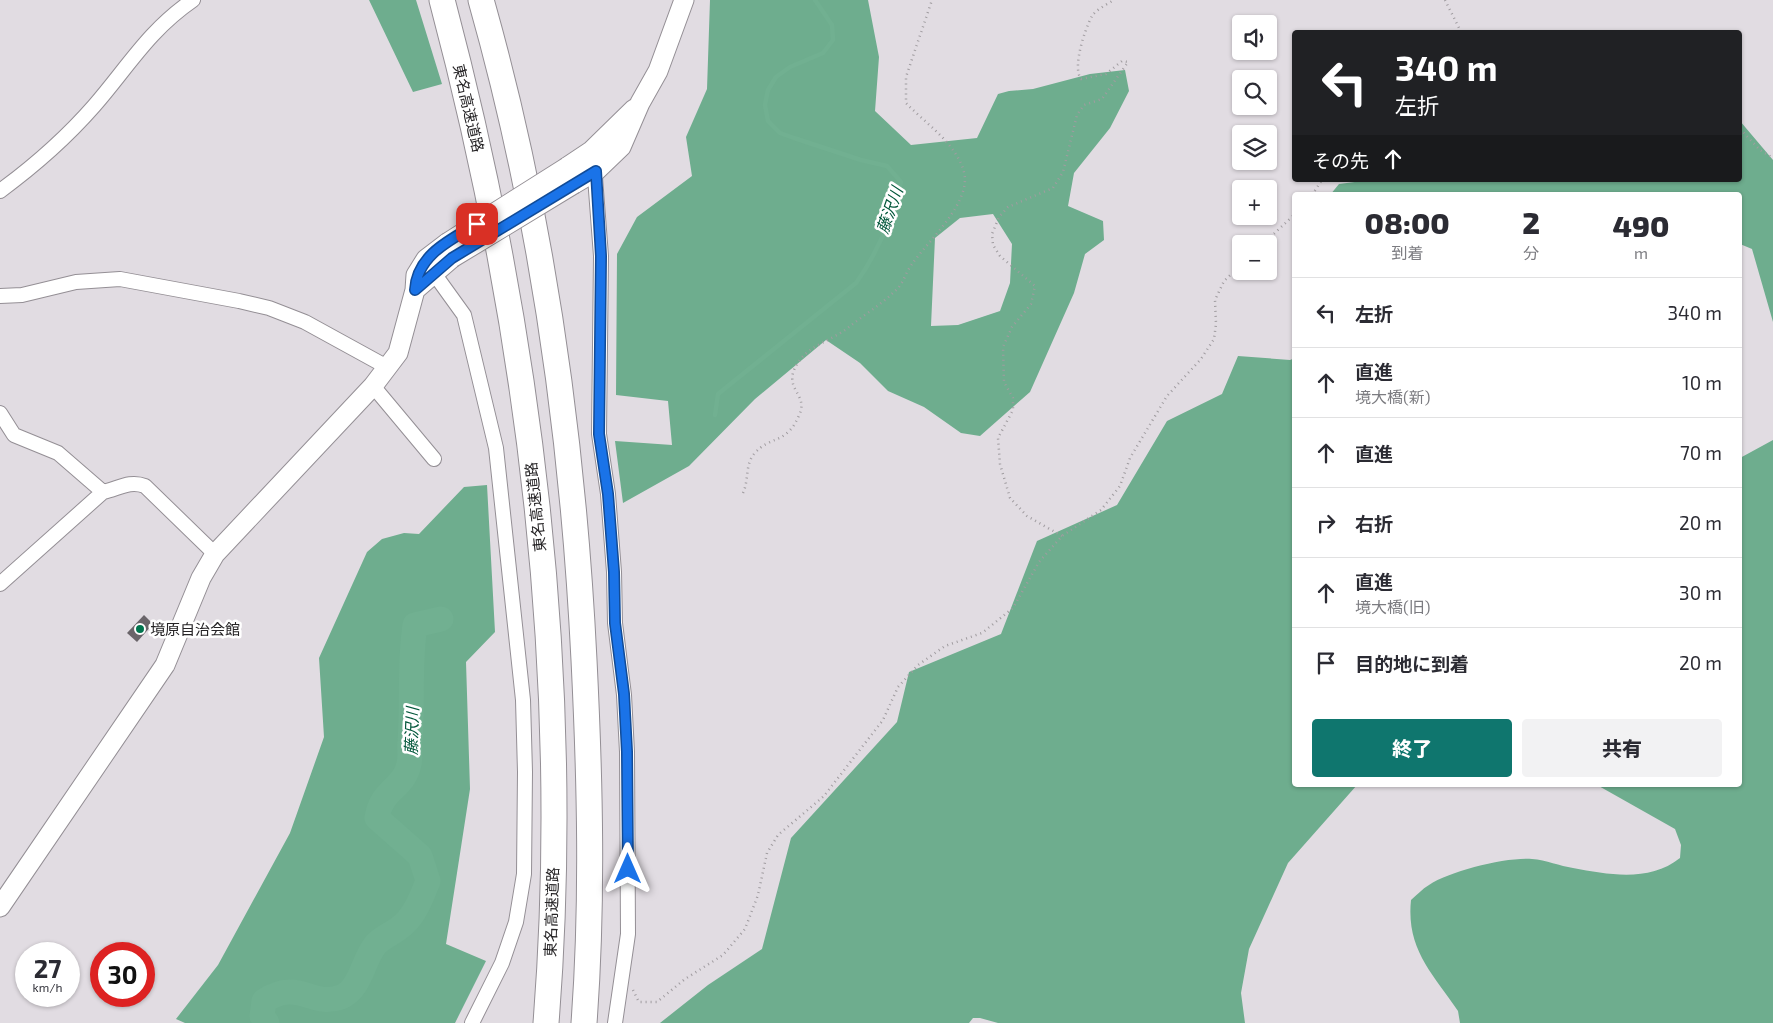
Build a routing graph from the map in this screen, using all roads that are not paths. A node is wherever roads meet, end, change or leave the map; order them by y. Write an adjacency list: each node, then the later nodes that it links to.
1 (192, 0): 9 (street)
2 (442, 0): 23 (highway, 東名高速道路)
3 (482, 0): 24 (highway)
4 (684, 0): 5 (street)
5 (640, 103): 6 (street); 7 (street)
6 (591, 151): 7 (street); 8 (street)
7 (596, 171): 8 (street); 25 (street)
8 (570, 175): 10 (street, bridge)
9 (0, 191)
10 (450, 250): 11 (street); 12 (street)
11 (434, 272): 12 (street); 22 (street)
12 (415, 290): 14 (street)
13 (0, 296): 14 (street)
14 (387, 367): 15 (street)
15 (373, 386): 17 (street); 19 (street)
16 (0, 413): 18 (street)
17 (434, 459)
18 (103, 492): 19 (street); 20 (street)
19 (215, 554): 21 (street)
20 (0, 584)
21 (0, 907)
22 (472, 1023)
23 (546, 1023)
24 (584, 1023)
25 (616, 1023)

